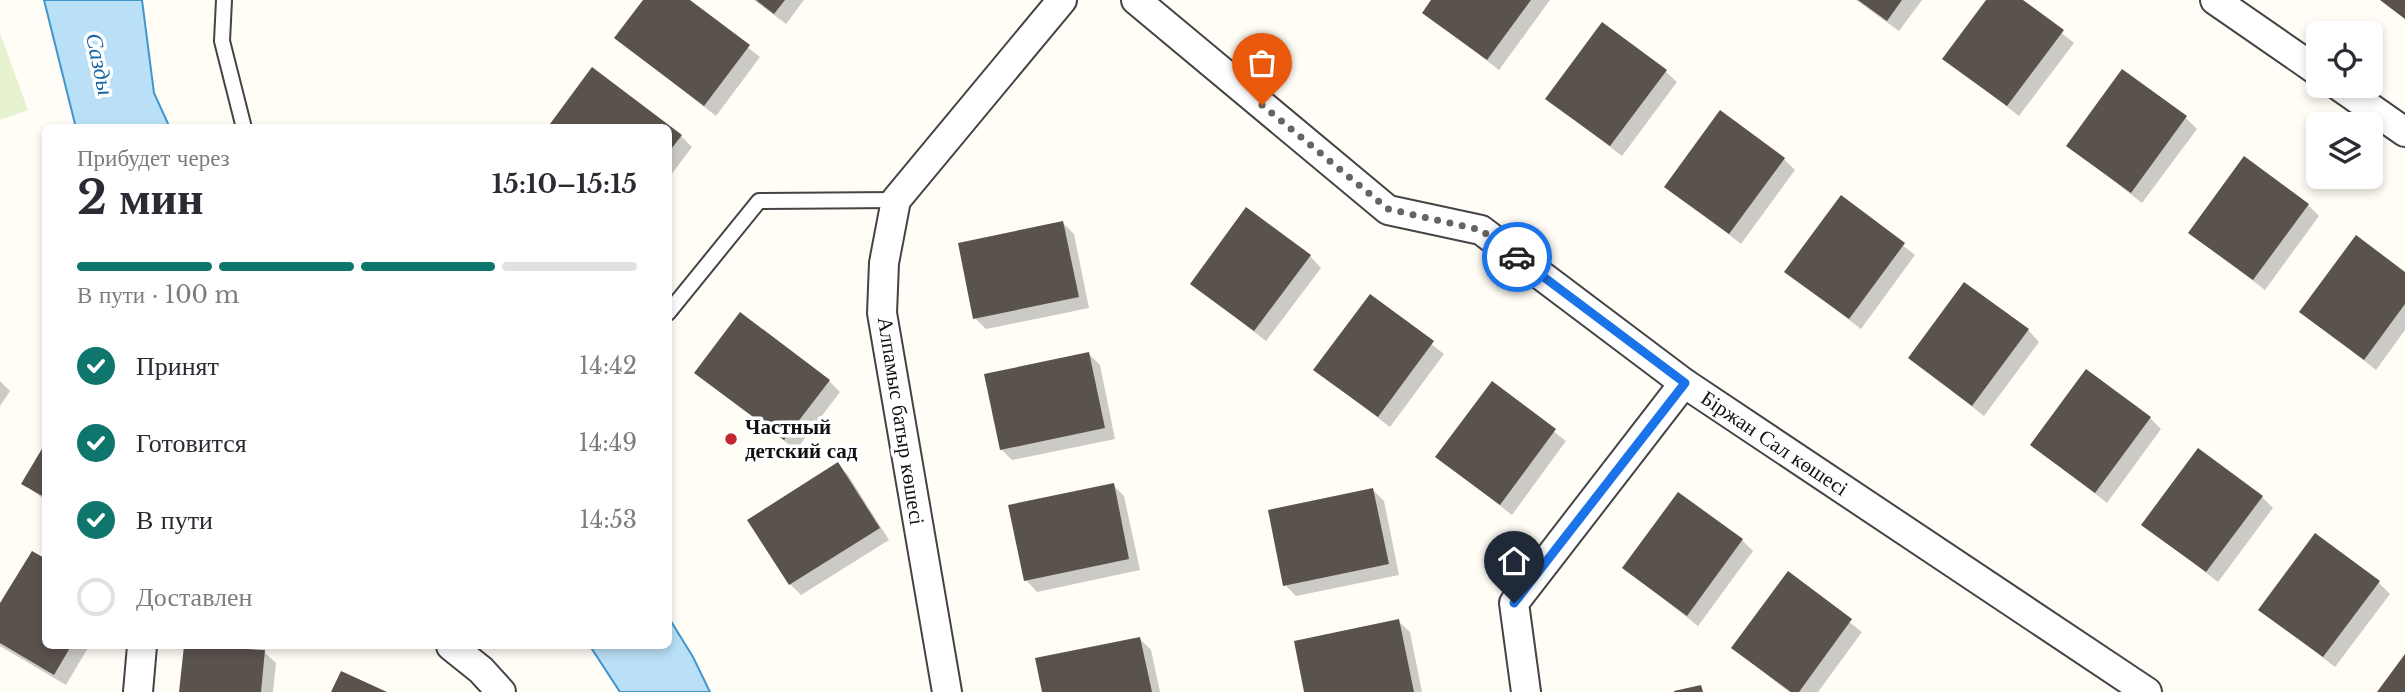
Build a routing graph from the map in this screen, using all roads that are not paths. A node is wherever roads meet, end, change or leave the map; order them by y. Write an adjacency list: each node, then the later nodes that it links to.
1 (224, 0): 7 (lane)
2 (1062, 0): 9 (street, Алпамыс батыр көшесі)
3 (1136, 0): 11 (street, Біржан Сал көшесі)
4 (2215, 0): 5 (street)
5 (2306, 63)
6 (2356, 98): 8 (street)
7 (243, 124)
8 (2405, 132)
9 (896, 200): 10 (lane); 16 (street, Алпамыс батыр көшесі)
10 (672, 308)
11 (1685, 383): 17 (street); 18 (street, Біржан Сал көшесі)
12 (142, 649): 14 (street)
13 (456, 649): 15 (street)
14 (138, 692)
15 (501, 692)
16 (947, 692)
17 (1526, 692)
18 (2147, 692)

